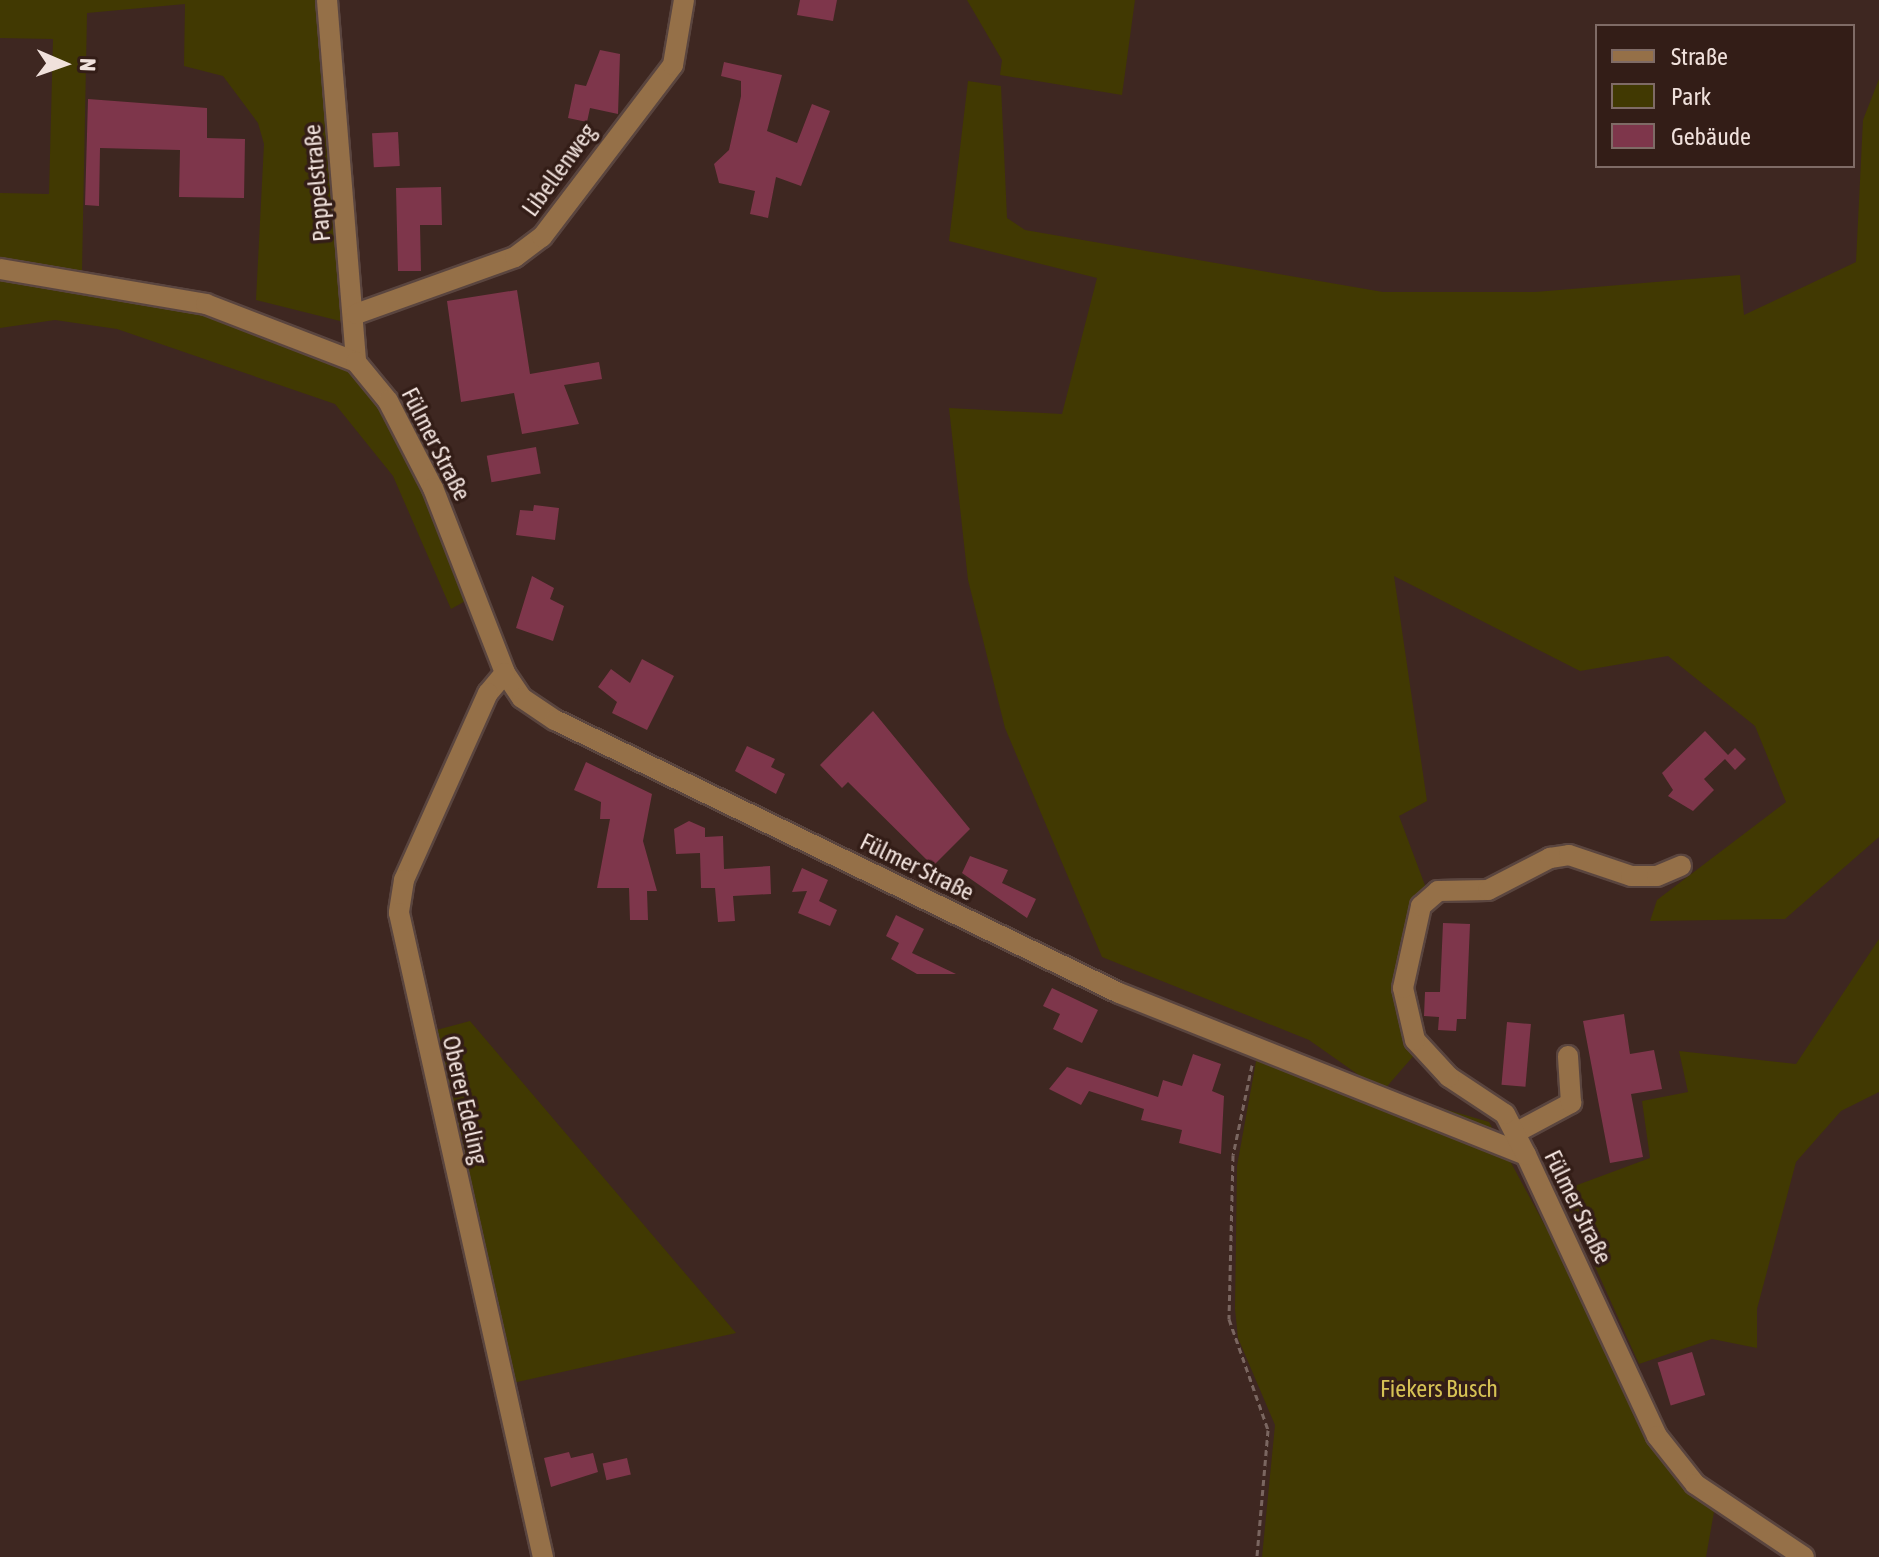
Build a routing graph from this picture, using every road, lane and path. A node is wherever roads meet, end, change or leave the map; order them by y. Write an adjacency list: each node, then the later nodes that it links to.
1 (327, 0): 4 (street, Pappelstraße)
2 (684, 0): 4 (street, Libellenweg)
3 (0, 269): 5 (street, Fülmer Straße)
4 (356, 314): 5 (street, Pappelstraße)
5 (356, 362): 6 (street, Fülmer Straße)
6 (505, 673): 8 (street, Fülmer Straße); 12 (street, Oberer Edeling)
7 (1681, 866): 10 (street)
8 (1255, 1049): 11 (street, Fülmer Straße); 13 (path)
9 (1568, 1056): 10 (street)
10 (1515, 1133): 11 (street)
11 (1526, 1155): 14 (street, Fülmer Straße)
12 (543, 1557)
13 (1257, 1557)
14 (1804, 1557)

